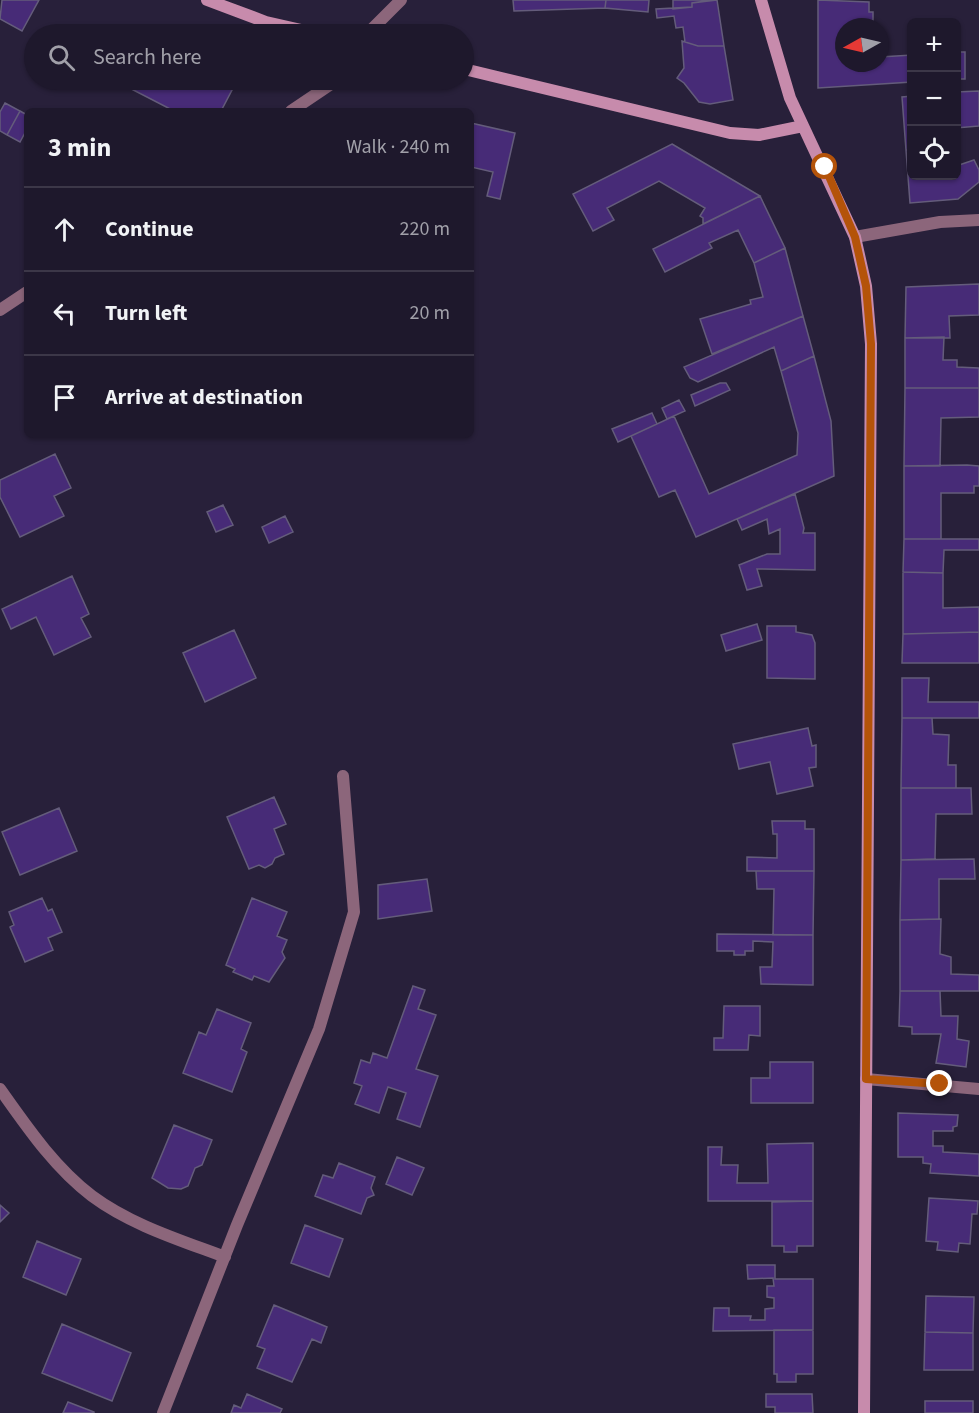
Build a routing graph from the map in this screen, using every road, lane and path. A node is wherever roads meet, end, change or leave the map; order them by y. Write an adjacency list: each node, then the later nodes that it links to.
1 (207, 0): 4 (street)
2 (401, 0): 5 (street)
3 (761, 0): 9 (street)
4 (275, 24)
5 (376, 24)
6 (474, 71): 9 (street)
7 (322, 90): 8 (street)
8 (295, 108)
9 (803, 126): 11 (street)
10 (979, 220): 11 (street)
11 (855, 237): 15 (street)
12 (24, 294): 13 (street)
13 (0, 310)
14 (343, 776): 18 (street)
15 (866, 1079): 17 (street); 20 (street)
16 (0, 1089): 18 (street)
17 (979, 1089)
18 (225, 1257): 19 (street)
19 (163, 1413)
20 (864, 1413)

